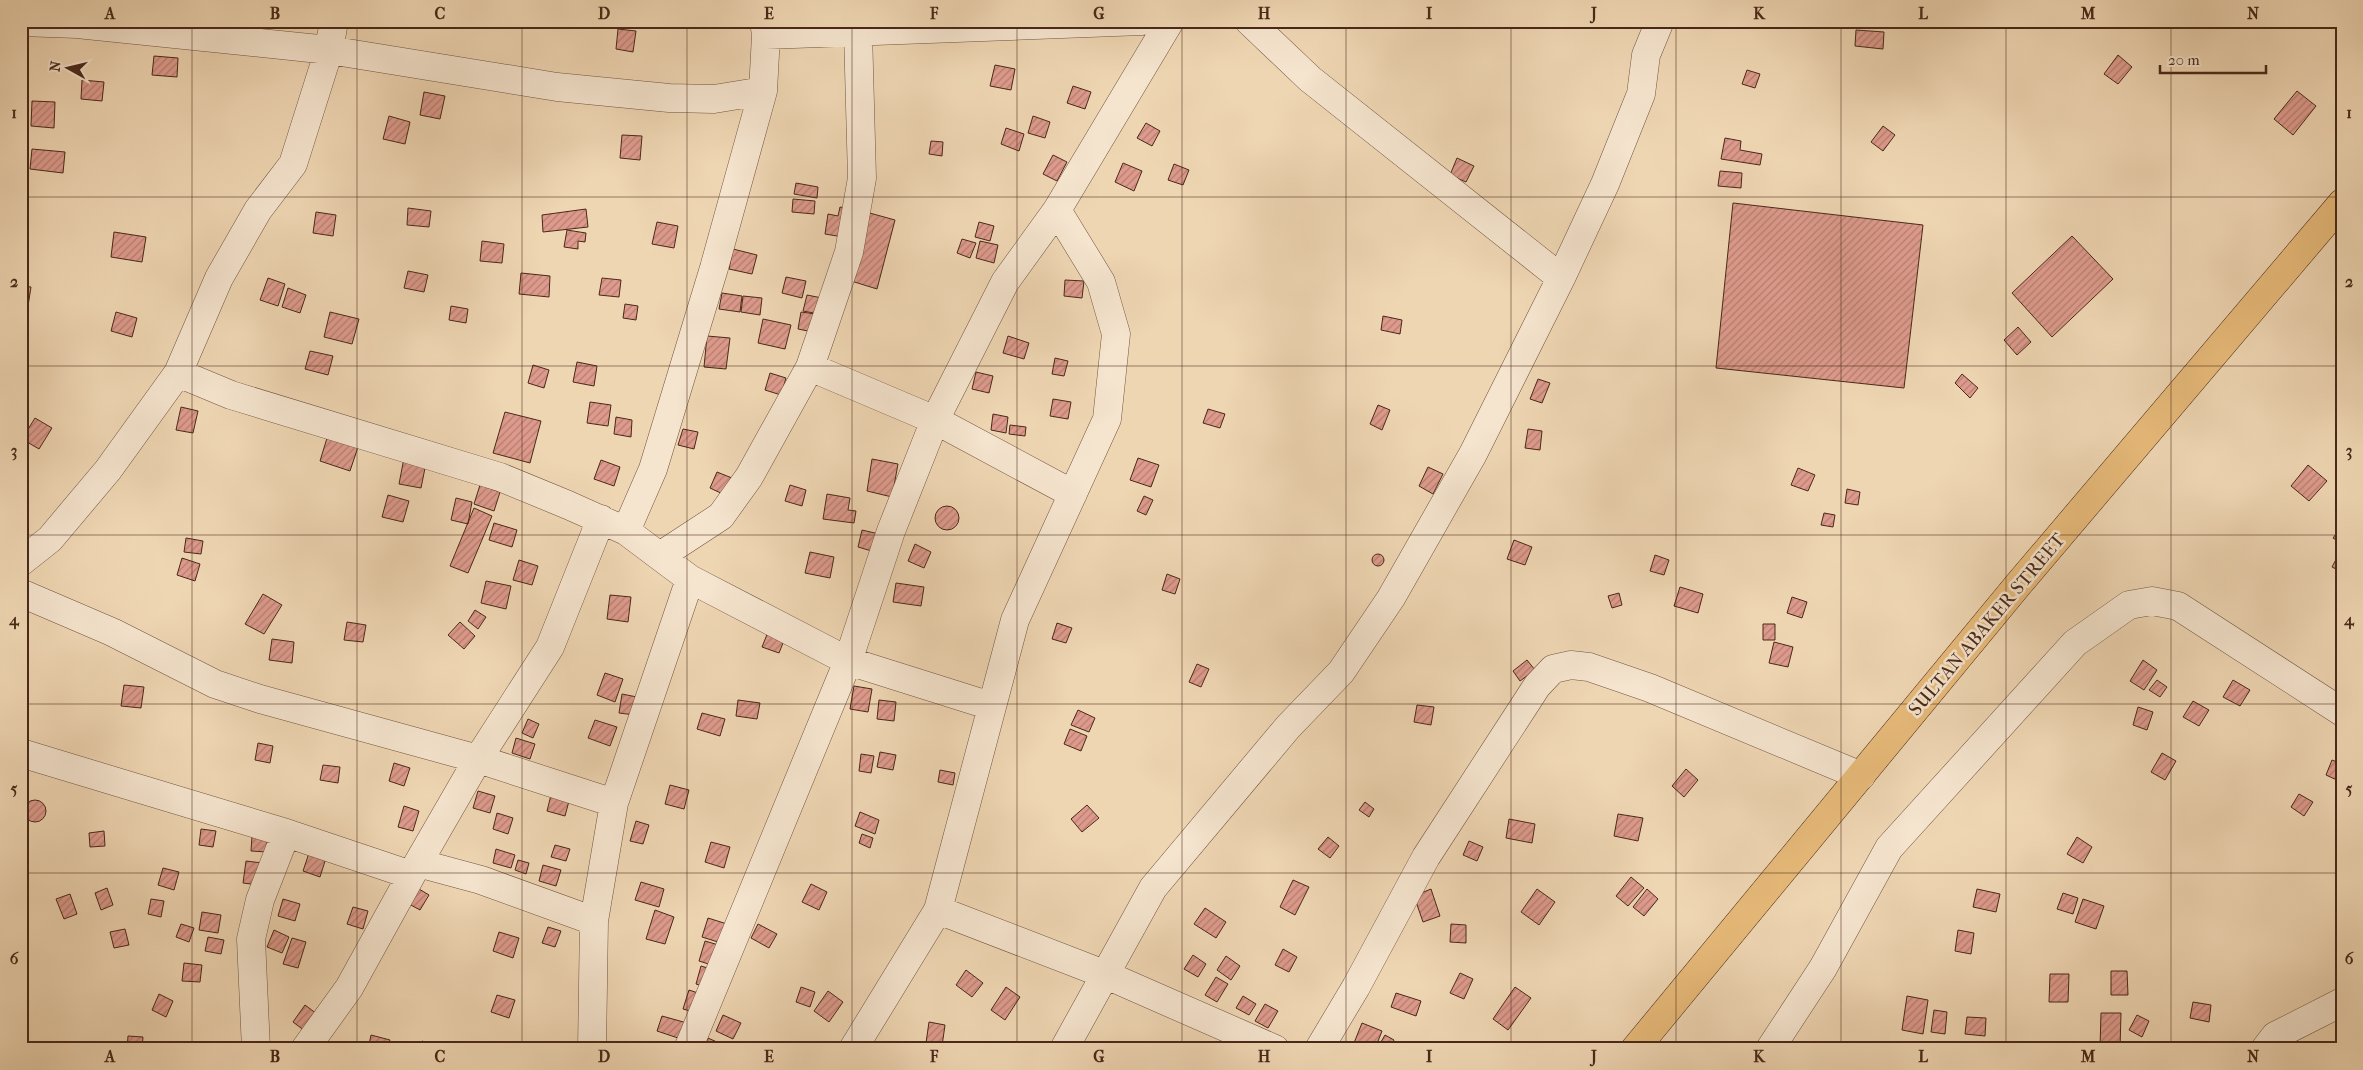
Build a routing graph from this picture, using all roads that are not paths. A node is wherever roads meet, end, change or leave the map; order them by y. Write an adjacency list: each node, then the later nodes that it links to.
1 (334, 21): 10 (street)
2 (1142, 21): 7 (street)
3 (1170, 21): 13 (street)
4 (1249, 21): 14 (street)
5 (1660, 21): 14 (street)
6 (21, 22): 10 (street)
7 (1044, 23): 9 (street)
8 (765, 28): 9 (street); 11 (street)
9 (858, 32): 15 (street)
10 (329, 50): 11 (street); 16 (street)
11 (762, 91): 20 (street)
12 (2342, 203): 30 (highway, SULTAN ABAKER STREET)
13 (1057, 210): 17 (street); 18 (street)
14 (1561, 278): 36 (street)
15 (810, 367): 17 (street); 21 (street)
16 (178, 373): 19 (street); 22 (street)
17 (935, 420): 18 (street); 25 (street)
18 (1073, 494): 26 (street)
19 (601, 519): 20 (street); 29 (street)
20 (626, 531): 21 (street)
21 (660, 556): 23 (street)
22 (21, 562)
23 (690, 579): 25 (street); 31 (street)
24 (21, 593): 29 (street)
25 (848, 661): 26 (street); 41 (street)
26 (991, 706): 34 (street)
27 (2342, 712): 47 (street)
28 (21, 754): 32 (street)
29 (478, 759): 31 (street); 33 (street)
30 (1861, 776): 45 (street); 46 (highway, SULTAN ABAKER STREET)
31 (614, 803): 35 (street)
32 (286, 833): 33 (street); 38 (street)
33 (414, 869): 35 (street); 39 (street)
34 (938, 910): 36 (street); 42 (street)
35 (594, 921): 40 (street)
36 (1104, 974): 43 (street); 44 (street)
37 (2342, 1002): 48 (street)
38 (256, 1049)
39 (304, 1049)
40 (592, 1049)
41 (688, 1049)
42 (853, 1049)
43 (1064, 1049)
44 (1276, 1049)
45 (1319, 1049)
46 (1635, 1049)
47 (1770, 1049)
48 (2265, 1049)

